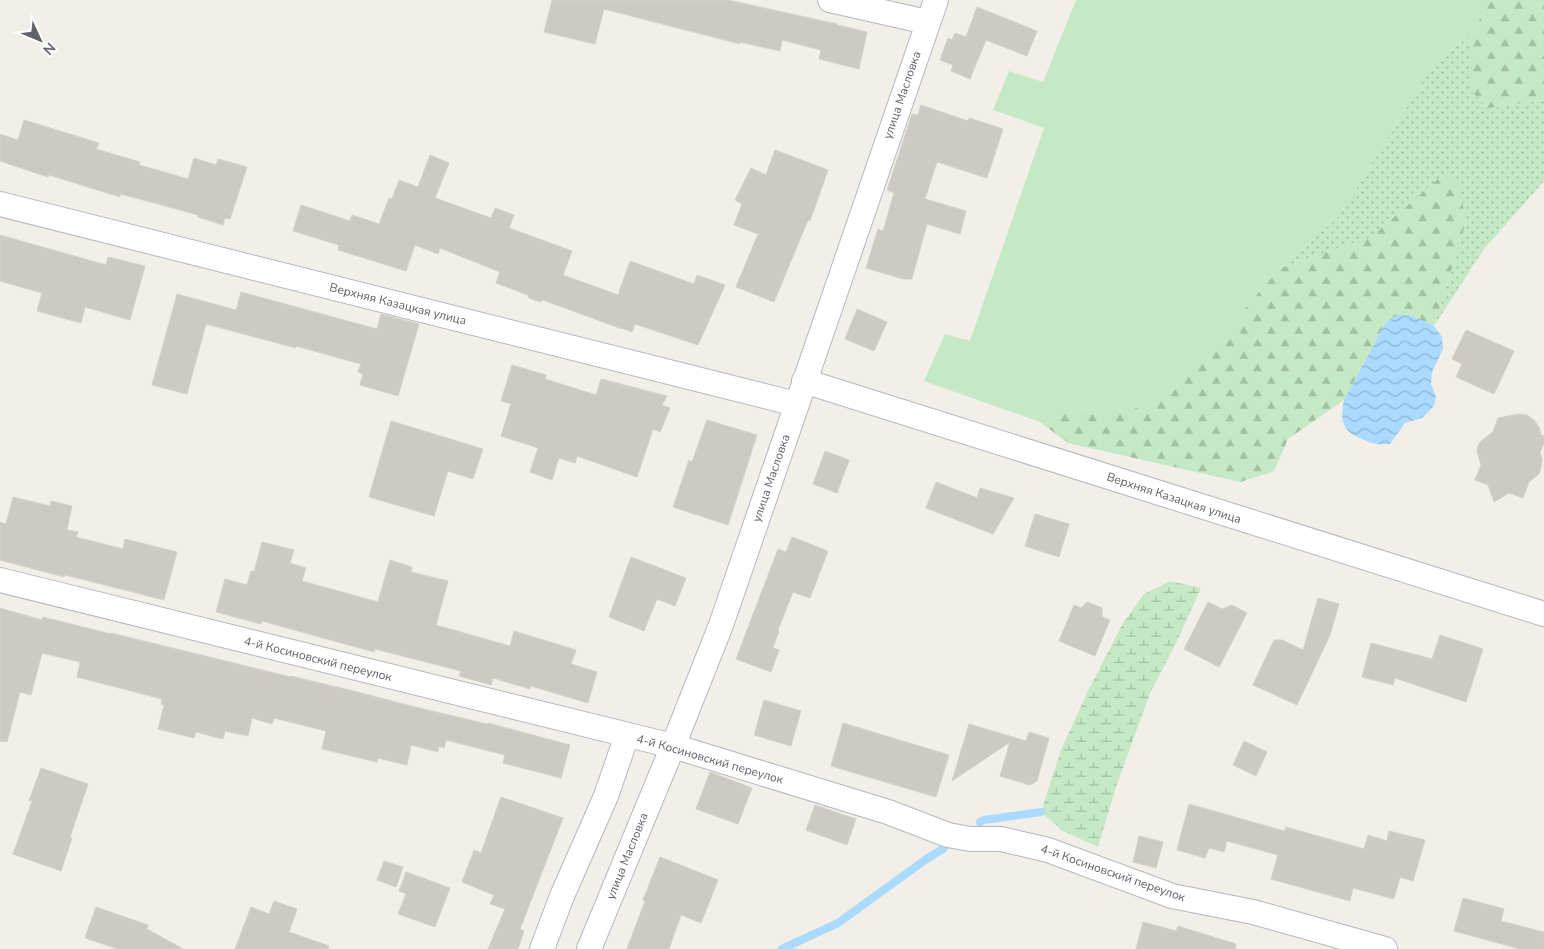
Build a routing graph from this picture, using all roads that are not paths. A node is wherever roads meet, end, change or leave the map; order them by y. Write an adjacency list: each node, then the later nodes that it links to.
1 (830, 0): 3 (street)
2 (936, 0): 3 (street, улица Масловка)
3 (927, 22): 5 (street, улица Масловка)
4 (0, 204): 6 (street, Верхняя Казацкая улица)
5 (804, 381): 6 (street, улица Масловка); 8 (street, Верхняя Казацкая улица)
6 (796, 404): 10 (street, улица Масловка)
7 (0, 580): 9 (street, 4-й Косиновский переулок)
8 (1544, 614)
9 (627, 735): 10 (street, 4-й Косиновский переулок); 11 (street)
10 (673, 746): 12 (street, улица Масловка); 13 (street, 4-й Косиновский переулок)
11 (542, 949)
12 (589, 949)
13 (1384, 949)

